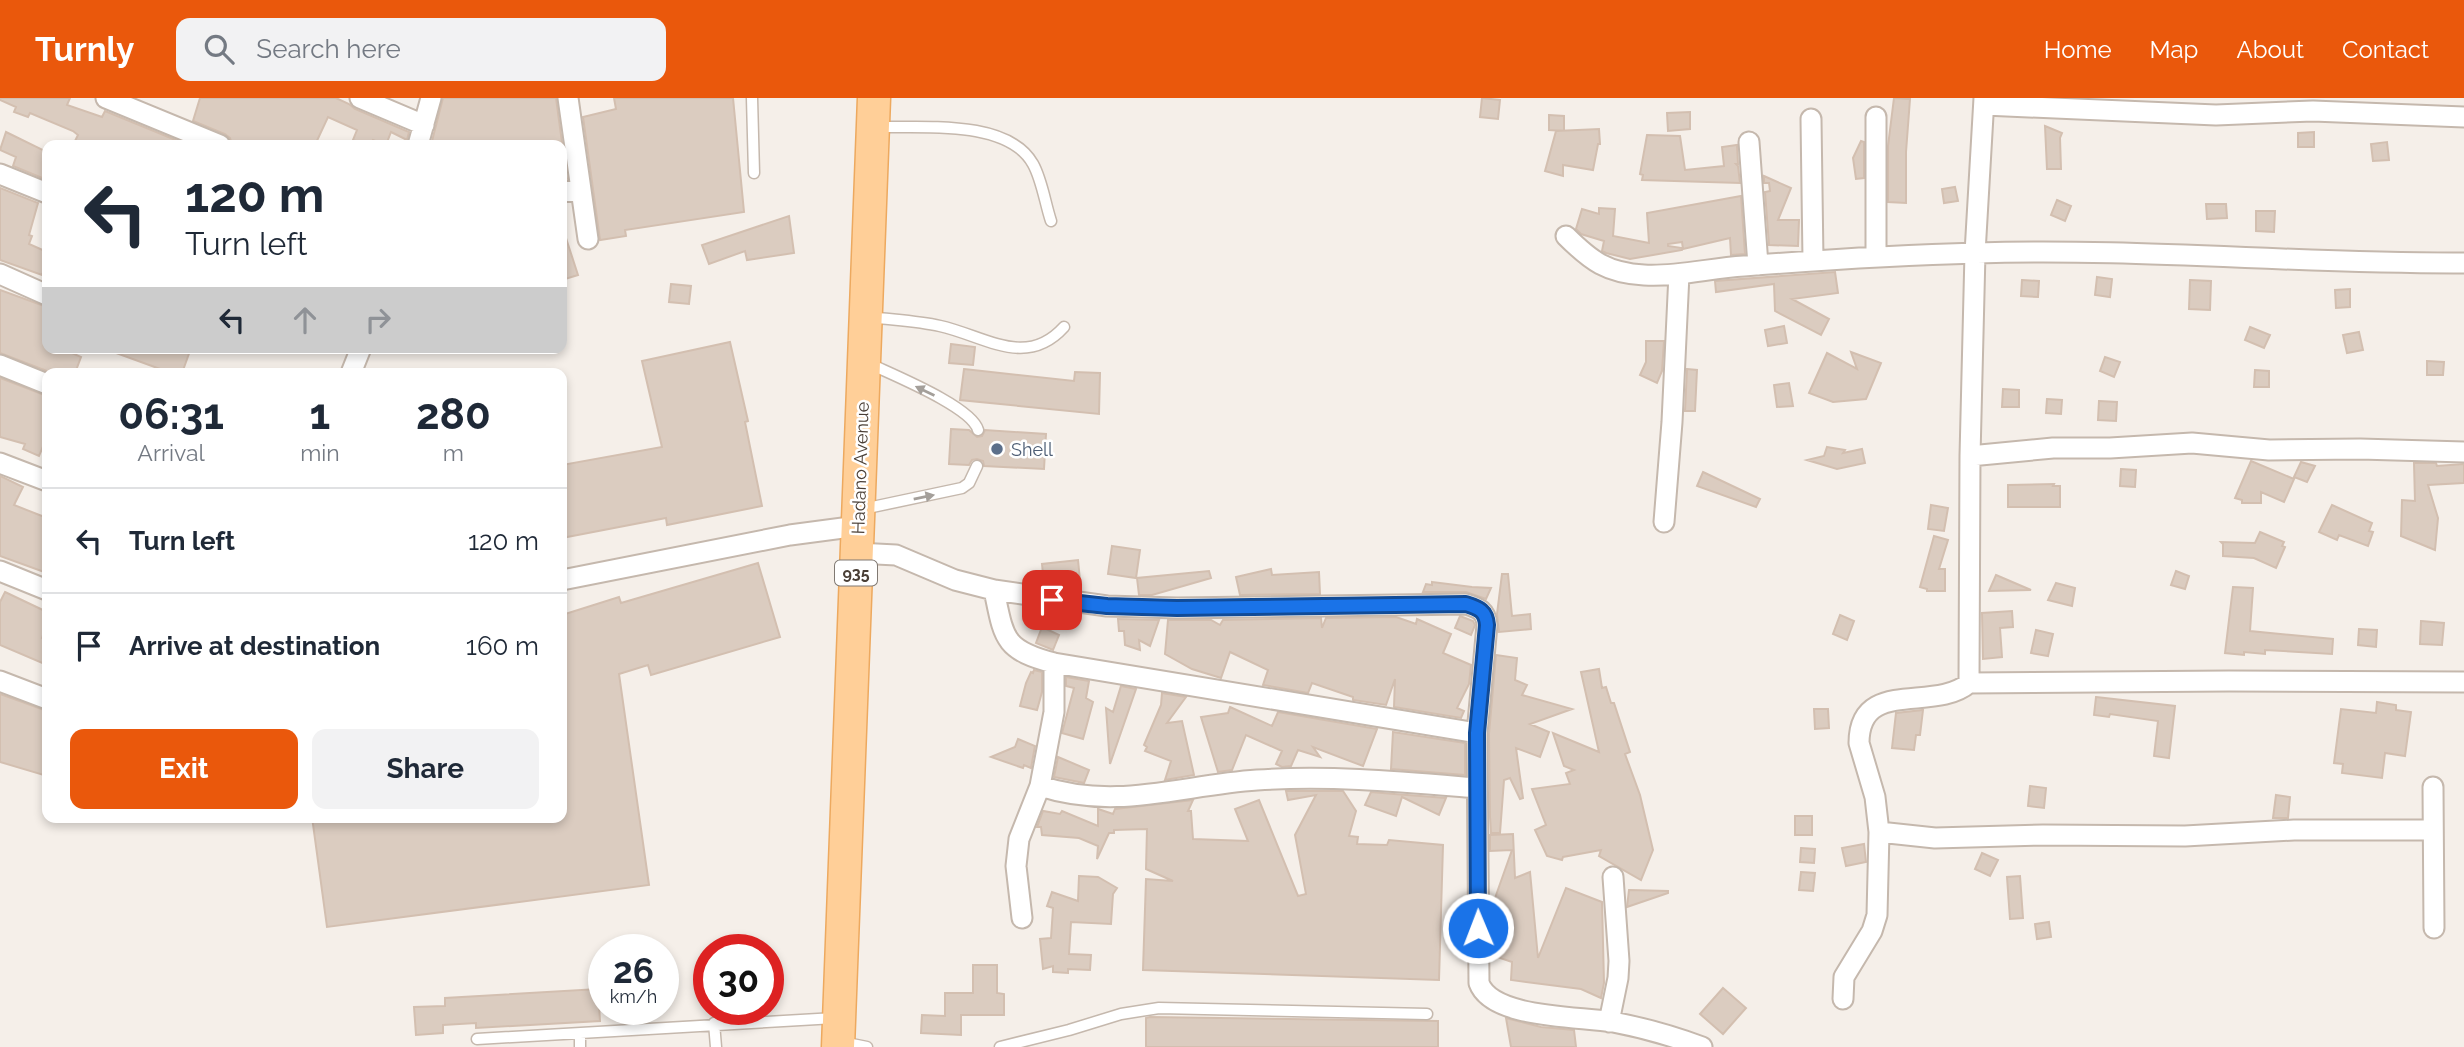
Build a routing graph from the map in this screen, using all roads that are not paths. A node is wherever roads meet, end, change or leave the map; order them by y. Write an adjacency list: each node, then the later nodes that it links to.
1 (106, 98): 12 (street)
2 (360, 98): 11 (street)
3 (432, 98): 11 (street)
4 (568, 98): 18 (street)
5 (752, 98): 15 (lane)
6 (1984, 101): 9 (street); 22 (street)
7 (874, 113): 19 (lane); 30 (main road, Hadano Avenue / 935)
8 (1876, 117): 23 (street)
9 (2464, 117)
10 (1811, 119): 24 (street)
11 (424, 125): 13 (street)
12 (207, 140)
13 (420, 140)
14 (1749, 142): 26 (street)
15 (754, 173)
16 (0, 174): 17 (street)
17 (42, 191)
18 (571, 191): 21 (street)
19 (1051, 221)
20 (1566, 236): 27 (street)
21 (588, 239)
22 (1975, 253): 23 (street); 25 (street); 37 (street)
23 (1876, 257): 24 (street)
24 (1813, 260): 26 (street)
25 (2464, 263)
26 (1758, 265): 27 (street)
27 (1679, 274): 41 (street)
28 (2, 281): 29 (street)
29 (42, 293)
30 (866, 316): 31 (lane); 32 (main road, Hadano Avenue / 935)
31 (1065, 327)
32 (864, 361): 35 (lane, one-way to 32); 42 (main road, Hadano Avenue / 935)
33 (0, 365): 34 (street)
34 (42, 382)
35 (978, 430)
36 (2464, 452): 37 (street)
37 (1970, 456): 50 (street)
38 (0, 463): 40 (street)
39 (977, 466): 42 (lane, one-way to 39)
40 (42, 479)
41 (1664, 522)
42 (858, 530): 44 (street); 46 (street); 68 (main road, Hadano Avenue / 935)
43 (0, 571): 45 (street)
44 (567, 579)
45 (42, 588)
46 (994, 590): 47 (street); 52 (street)
47 (1054, 663): 52 (street); 53 (street)
48 (0, 681): 51 (street)
49 (2464, 682): 50 (street)
50 (1969, 683): 57 (street)
51 (42, 697)
52 (1477, 733): 55 (street)
53 (1040, 786): 55 (street); 59 (street)
54 (2433, 787): 56 (street)
55 (1477, 789): 63 (street)
56 (2432, 830): 57 (street); 60 (street)
57 (1880, 832): 61 (street)
58 (1613, 877): 63 (street)
59 (1022, 918)
60 (2434, 928)
61 (1843, 999)
62 (1427, 1014): 72 (lane)
63 (1609, 1022): 73 (street)
64 (693, 1025): 67 (lane)
65 (714, 1025): 71 (lane)
66 (732, 1025): 68 (lane)
67 (580, 1034): 69 (lane); 70 (lane)
68 (846, 1038)
69 (477, 1039)
70 (580, 1047)
71 (716, 1047)
72 (1000, 1047)
73 (1702, 1047)

